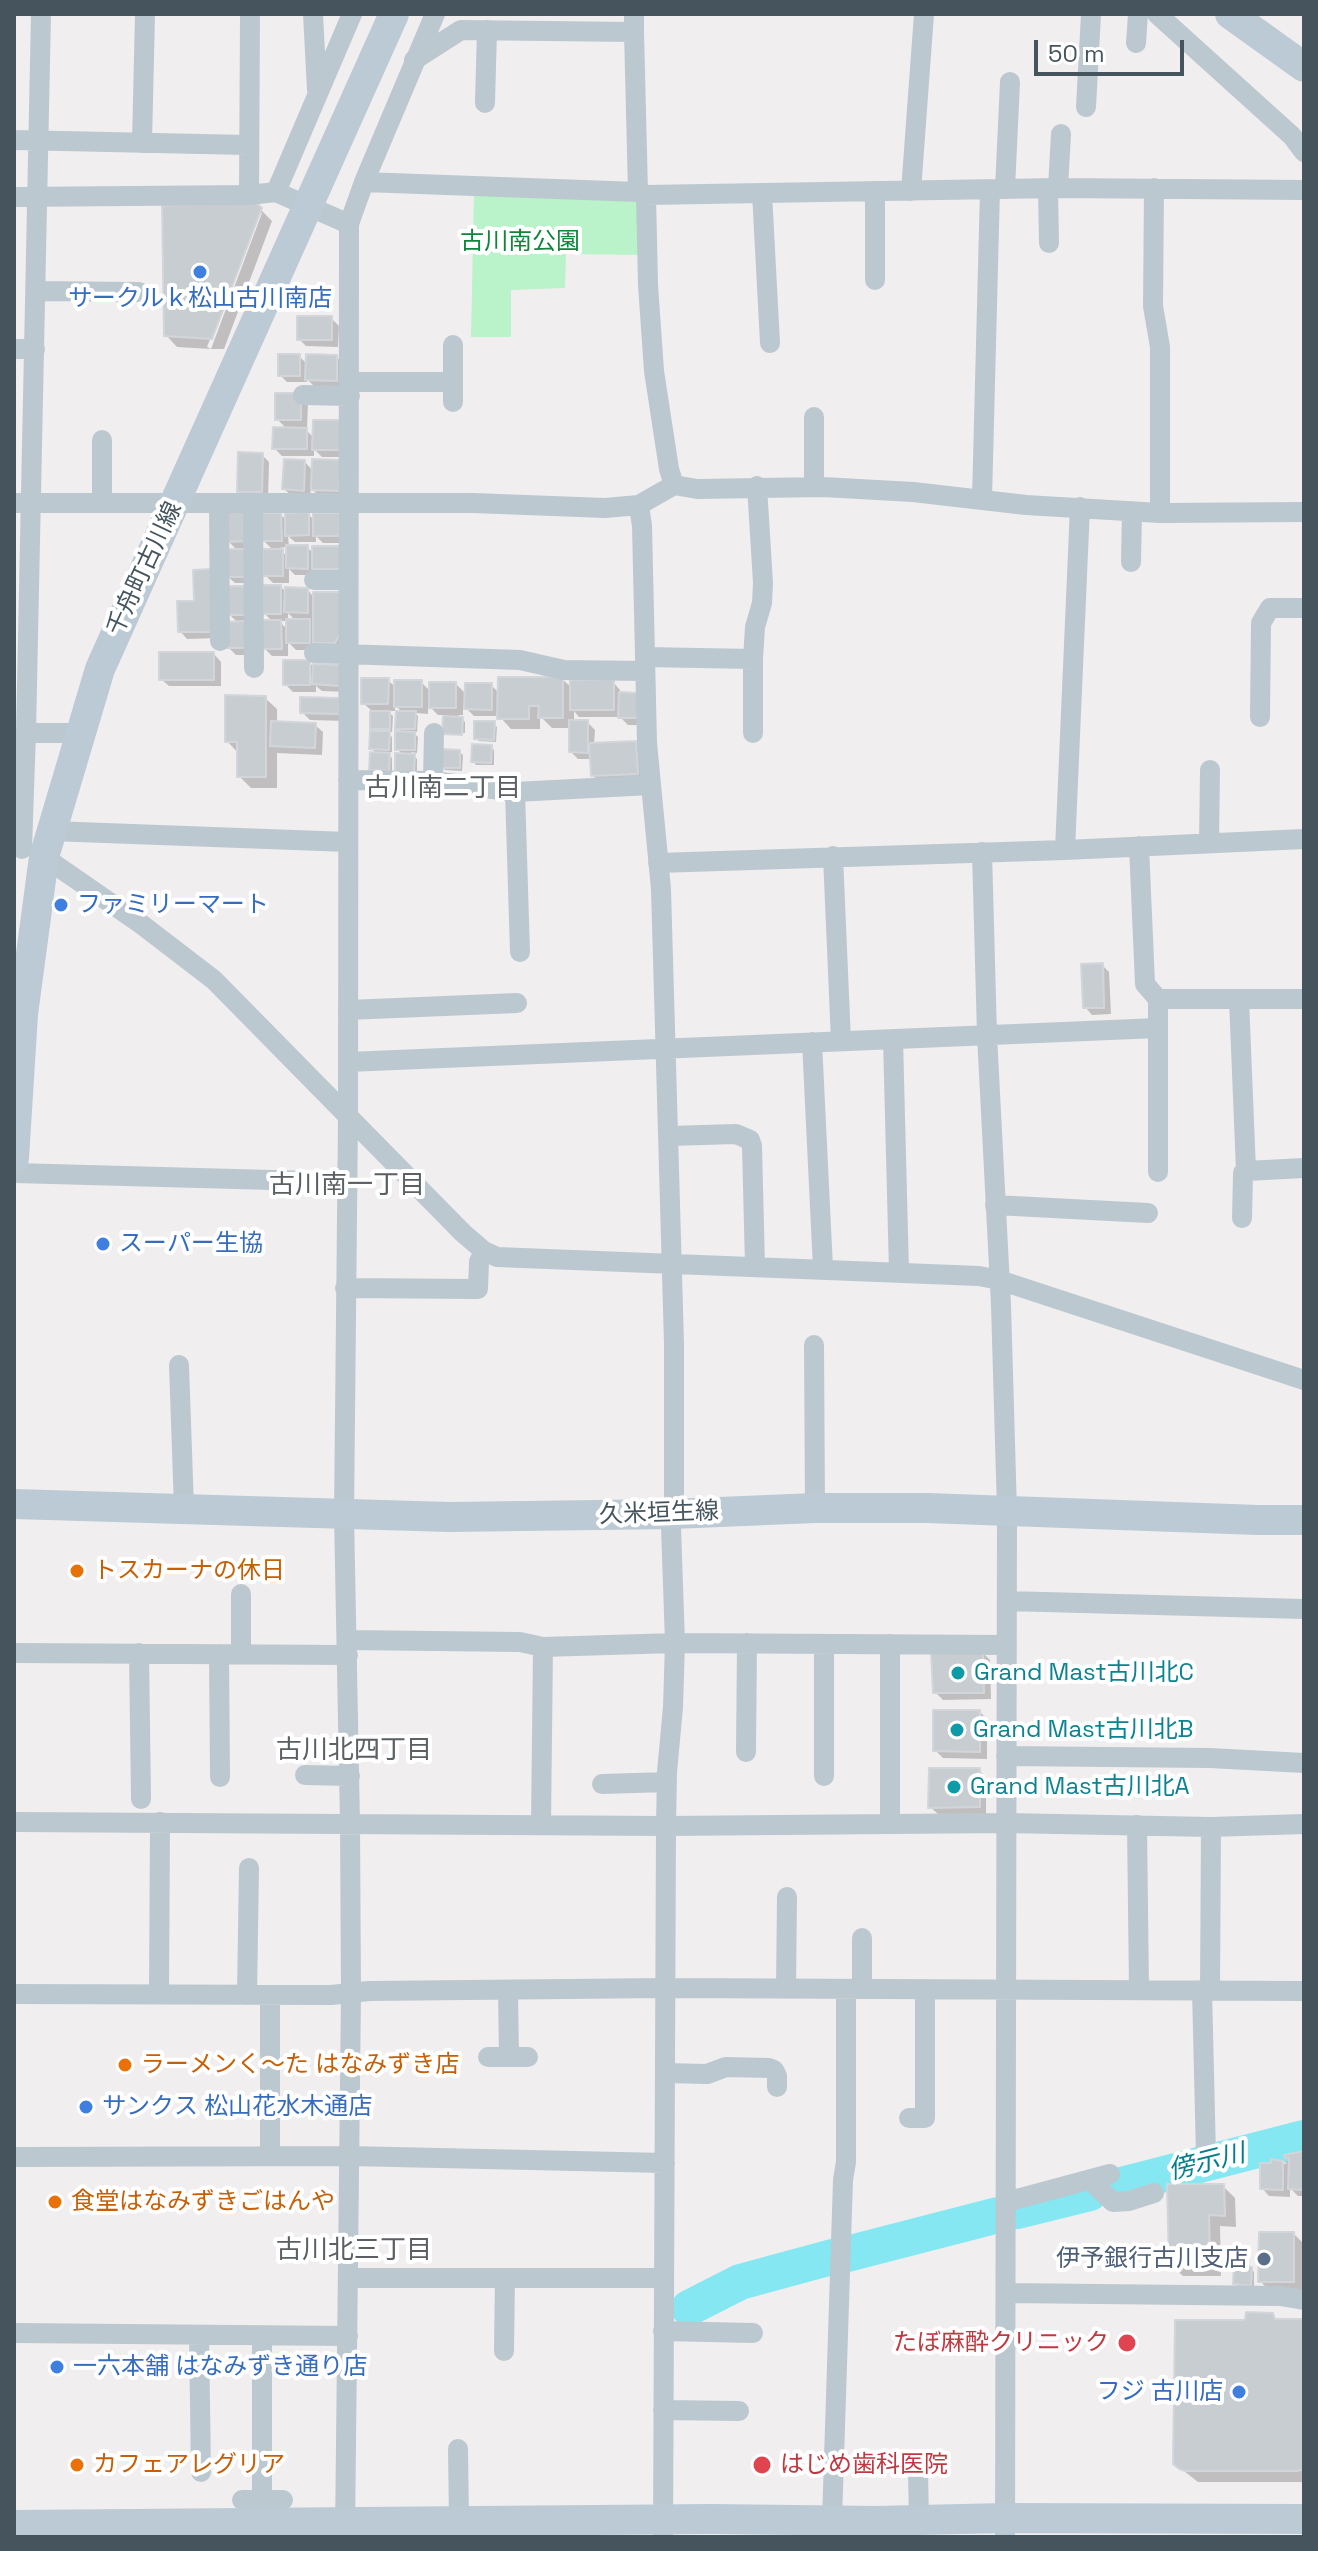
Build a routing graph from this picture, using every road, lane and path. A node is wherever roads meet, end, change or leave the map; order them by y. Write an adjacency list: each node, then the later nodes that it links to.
1 (41, 14): 24 (street)
2 (145, 14): 25 (street)
3 (250, 14): 26 (street)
4 (313, 14): 19 (street)
5 (352, 14): 19 (street)
6 (394, 14): 41 (street, 千舟町古川線)
7 (435, 14): 16 (street)
8 (924, 14): 34 (street)
9 (1091, 14): 21 (street)
10 (1138, 14): 15 (street)
11 (1157, 14): 27 (street)
12 (1230, 14): 17 (street)
13 (634, 23): 14 (street); 37 (street)
14 (477, 25): 16 (street); 20 (street)
15 (1136, 43)
16 (414, 60): 28 (street)
17 (1304, 67)
18 (1010, 82): 31 (street)
19 (317, 96): 35 (street)
20 (485, 103)
21 (1086, 107)
22 (1061, 134): 29 (street)
23 (14, 140): 24 (street)
24 (38, 141): 25 (street); 40 (street)
25 (142, 143): 26 (street)
26 (248, 145): 38 (street)
27 (1304, 152)
28 (364, 182): 37 (street); 42 (street)
29 (1053, 188): 30 (street); 31 (street); 43 (street)
30 (1154, 188): 32 (street); 71 (street)
31 (997, 189): 34 (street); 60 (street)
32 (1304, 190)
33 (875, 191): 34 (street); 36 (street); 45 (street)
34 (911, 191)
35 (276, 192): 38 (street); 41 (street)
36 (762, 193): 37 (street); 49 (street)
37 (642, 194): 57 (street)
38 (249, 195): 40 (street)
39 (14, 197): 40 (street)
40 (37, 197): 46 (street)
41 (308, 206): 42 (street); 63 (street, 千舟町古川線)
42 (349, 224): 53 (street)
43 (1049, 243)
44 (115, 270): 47 (street)
45 (875, 280)
46 (36, 291): 47 (street); 52 (street)
47 (116, 292): 48 (street)
48 (139, 292)
49 (770, 343)
50 (453, 345): 53 (street)
51 (14, 349): 52 (street)
52 (35, 349): 61 (street)
53 (350, 389): 54 (street); 66 (street)
54 (303, 395)
55 (814, 417): 59 (street)
56 (102, 440): 62 (street)
57 (674, 485): 58 (street); 67 (street)
58 (757, 486): 59 (street); 79 (street)
59 (814, 487): 60 (street)
60 (982, 499): 68 (street)
61 (23, 503): 62 (street); 83 (street)
62 (102, 503): 63 (street)
63 (176, 503): 64 (street); 84 (street, 千舟町古川線)
64 (219, 503): 65 (street); 76 (street)
65 (253, 503): 66 (street); 81 (street)
66 (348, 503): 67 (street); 74 (street)
67 (639, 505): 80 (street)
68 (1080, 507): 69 (street); 97 (street)
69 (1132, 511): 71 (street); 72 (street)
70 (1304, 512): 71 (street)
71 (1160, 513)
72 (1131, 562)
73 (314, 580): 74 (street)
74 (348, 580): 78 (street)
75 (1304, 608): 82 (street)
76 (220, 641)
77 (314, 653): 78 (street)
78 (348, 654): 80 (street); 88 (street)
79 (753, 659): 80 (street); 86 (street)
80 (645, 664): 90 (street)
81 (254, 668)
82 (1260, 717)
83 (26, 733): 84 (street); 96 (street)
84 (81, 733): 96 (street, 千舟町古川線)
85 (434, 733): 89 (street)
86 (753, 733)
87 (1210, 770): 94 (street)
88 (348, 780): 89 (street); 93 (street)
89 (433, 781): 91 (street)
90 (651, 785): 91 (street); 100 (street)
91 (515, 792): 101 (street)
92 (1304, 839): 94 (street)
93 (348, 842): 96 (street); 106 (street)
94 (1209, 843): 95 (street)
95 (1139, 846): 97 (street); 102 (street)
96 (35, 847): 114 (street); 116 (street, 千舟町古川線)
97 (1065, 850): 98 (street)
98 (982, 852): 99 (street); 108 (street)
99 (833, 856): 100 (street); 110 (street)
100 (658, 863): 112 (street)
101 (520, 952)
102 (1158, 999): 103 (street); 107 (street)
103 (1239, 999): 104 (street); 118 (street)
104 (1304, 999)
105 (517, 1003): 106 (street)
106 (348, 1010): 113 (street)
107 (1158, 1028): 108 (street); 119 (street)
108 (987, 1035): 109 (street); 122 (street)
109 (893, 1039): 110 (street); 129 (street)
110 (841, 1041): 111 (street)
111 (812, 1042): 112 (street); 128 (street)
112 (666, 1048): 113 (street); 115 (street)
113 (348, 1062): 114 (street)
114 (348, 1118): 121 (street); 125 (street)
115 (669, 1136): 126 (street); 127 (street)
116 (14, 1158)
117 (1304, 1168): 118 (street)
118 (1246, 1171): 124 (street)
119 (1158, 1172)
120 (14, 1173): 121 (street)
121 (346, 1182): 131 (street)
122 (995, 1205): 123 (street); 130 (street)
123 (1148, 1213)
124 (1242, 1218)
125 (484, 1251): 126 (street); 131 (street)
126 (673, 1262): 127 (street); 139 (street)
127 (755, 1266): 128 (street)
128 (823, 1268): 129 (street)
129 (899, 1272): 130 (street)
130 (999, 1280): 134 (street); 138 (street)
131 (345, 1288): 140 (street)
132 (814, 1345): 137 (street)
133 (179, 1365): 136 (street)
134 (1304, 1380)
135 (14, 1504): 136 (street, 久米垣生線)
136 (184, 1508): 140 (street, 久米垣生線)
137 (815, 1508): 138 (street, 久米垣生線); 139 (street, 久米垣生線)
138 (1007, 1511): 141 (street, 久米垣生線); 143 (street)
139 (672, 1514): 140 (street, 久米垣生線); 145 (street)
140 (344, 1515): 151 (street)
141 (1304, 1520)
142 (241, 1594): 155 (street)
143 (1007, 1601): 144 (street); 149 (street)
144 (1304, 1609)
145 (675, 1643): 146 (street); 150 (street); 163 (street)
146 (747, 1643): 147 (street); 156 (street)
147 (824, 1644): 148 (street); 161 (street)
148 (890, 1644): 149 (street); 170 (street)
149 (1007, 1645): 157 (street)
150 (543, 1647): 151 (street); 172 (street)
151 (348, 1648): 155 (street); 160 (street)
152 (14, 1653): 153 (street)
153 (139, 1653): 154 (street); 165 (street)
154 (219, 1654): 155 (street); 162 (street)
155 (241, 1654)
156 (746, 1752)
157 (1006, 1756): 158 (street); 169 (street)
158 (1304, 1763)
159 (305, 1775): 160 (street)
160 (350, 1776): 168 (street)
161 (824, 1776)
162 (220, 1777)
163 (667, 1782): 164 (street); 174 (street)
164 (602, 1784)
165 (135, 1786)
166 (14, 1822): 167 (street)
167 (160, 1822): 168 (street); 190 (street)
168 (350, 1823): 172 (street); 188 (street)
169 (1005, 1823): 170 (street); 173 (street); 184 (street)
170 (890, 1824): 174 (street)
171 (1304, 1824): 175 (street)
172 (541, 1825): 174 (street)
173 (1137, 1825): 175 (street); 185 (street)
174 (666, 1826): 179 (street)
175 (1211, 1827): 186 (street)
176 (249, 1868): 191 (street)
177 (787, 1897): 180 (street)
178 (862, 1938): 181 (street)
179 (666, 1988): 180 (street); 183 (street); 194 (street)
180 (786, 1989): 181 (street)
181 (854, 1989): 182 (street); 224 (street)
182 (925, 1989): 184 (street); 196 (street)
183 (508, 1990): 188 (street); 193 (street)
184 (1006, 1990): 185 (street); 203 (street)
185 (1139, 1990): 186 (street)
186 (1206, 1990): 187 (street); 199 (street)
187 (1304, 1991)
188 (351, 1993): 192 (street); 198 (street)
189 (14, 1994): 190 (street)
190 (159, 1994): 191 (street)
191 (247, 1995): 192 (street)
192 (270, 1995): 197 (street)
193 (508, 2057)
194 (665, 2073): 195 (street); 201 (street)
195 (777, 2087)
196 (909, 2118)
197 (270, 2156): 198 (street); 200 (street)
198 (349, 2156): 201 (street); 204 (street)
199 (1206, 2156)
200 (14, 2157)
201 (665, 2163): 206 (street)
202 (1154, 2193): 203 (street)
203 (1006, 2202): 207 (street)
204 (348, 2278): 205 (street); 214 (street)
205 (505, 2278): 206 (street); 215 (street)
206 (663, 2278): 209 (street)
207 (1006, 2293): 208 (street); 227 (street)
208 (1304, 2300)
209 (663, 2331): 211 (street); 216 (street)
210 (14, 2333): 212 (street)
211 (753, 2333)
212 (199, 2335): 213 (street); 219 (street)
213 (262, 2335): 214 (street); 221 (street)
214 (348, 2336): 232 (street)
215 (504, 2351)
216 (663, 2410): 217 (street); 228 (street)
217 (739, 2411)
218 (458, 2449): 225 (street)
219 (201, 2472)
220 (918, 2472): 222 (street)
221 (266, 2512): 231 (street); 232 (street)
222 (919, 2519): 227 (street); 230 (street)
223 (1304, 2519): 227 (street)
224 (832, 2520): 229 (street); 230 (street)
225 (459, 2521): 228 (street); 232 (street)
226 (14, 2525): 231 (street)
227 (1005, 2527)
228 (663, 2528): 229 (street)
229 (778, 2529)
230 (877, 2529)
231 (158, 2530)
232 (345, 2530)

